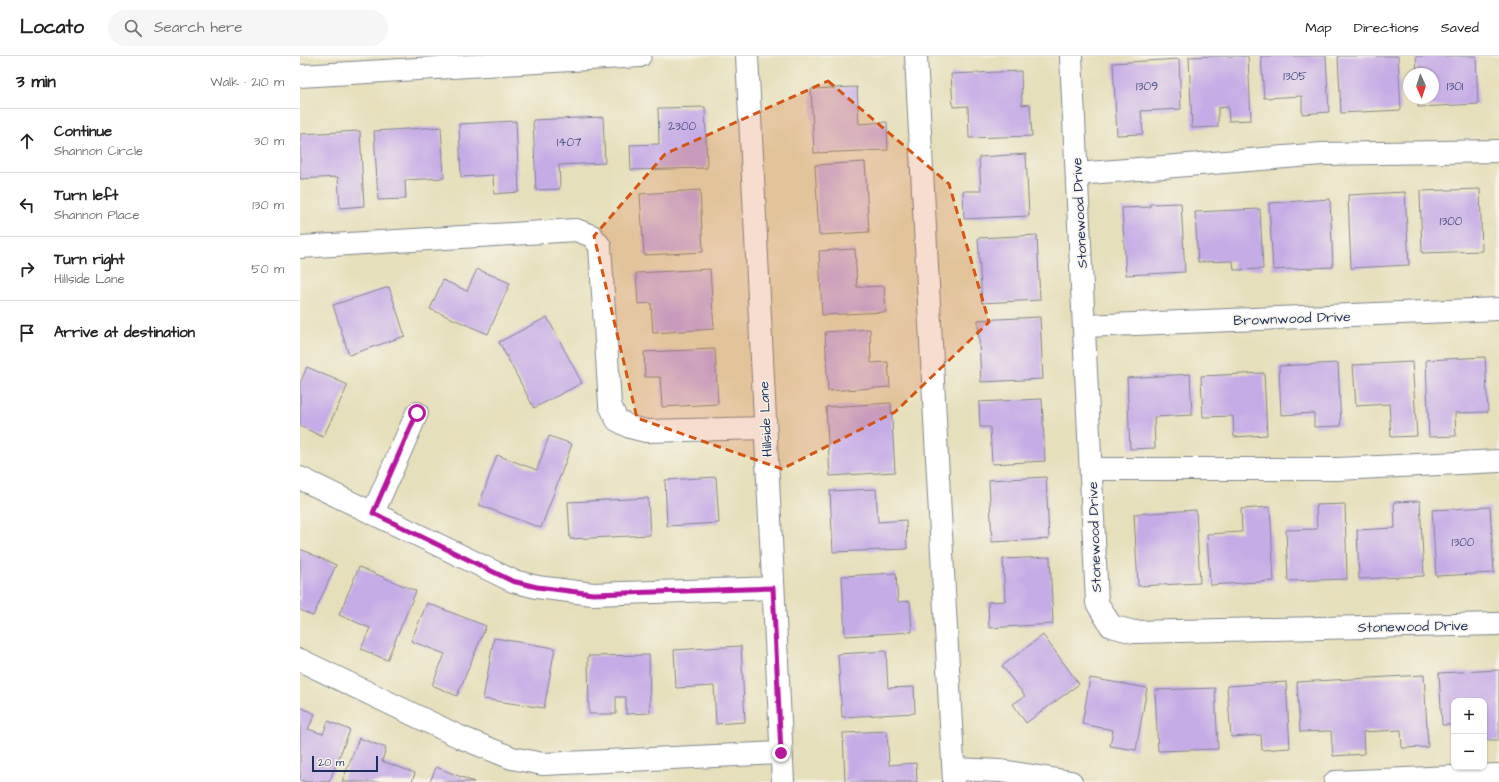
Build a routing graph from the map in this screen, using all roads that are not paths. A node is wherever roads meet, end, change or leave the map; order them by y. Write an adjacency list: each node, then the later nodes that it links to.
1 (640, 56): 5 (street)
2 (747, 56): 12 (street, Hillside Lane)
3 (916, 56): 22 (street)
4 (1071, 56): 7 (street, Stonewood Drive)
5 (300, 76)
6 (1499, 151): 7 (street)
7 (1077, 174): 10 (street, Stonewood Drive)
8 (300, 247): 12 (street)
9 (1499, 309): 10 (street, Brownwood Drive)
10 (1085, 326): 14 (street, Stonewood Drive)
11 (417, 413): 16 (street)
12 (765, 428): 17 (street, Hillside Lane)
13 (1499, 461): 14 (street)
14 (1091, 469): 18 (street, Stonewood Drive)
15 (300, 478): 16 (street)
16 (373, 513): 17 (street)
17 (773, 588): 20 (street, Hillside Lane)
18 (1499, 624)
19 (300, 660): 20 (street)
20 (781, 753): 23 (street, Hillside Lane)
21 (1499, 775): 25 (street)
22 (954, 776): 24 (street)
23 (783, 782)
24 (1070, 782)
25 (1335, 782)

